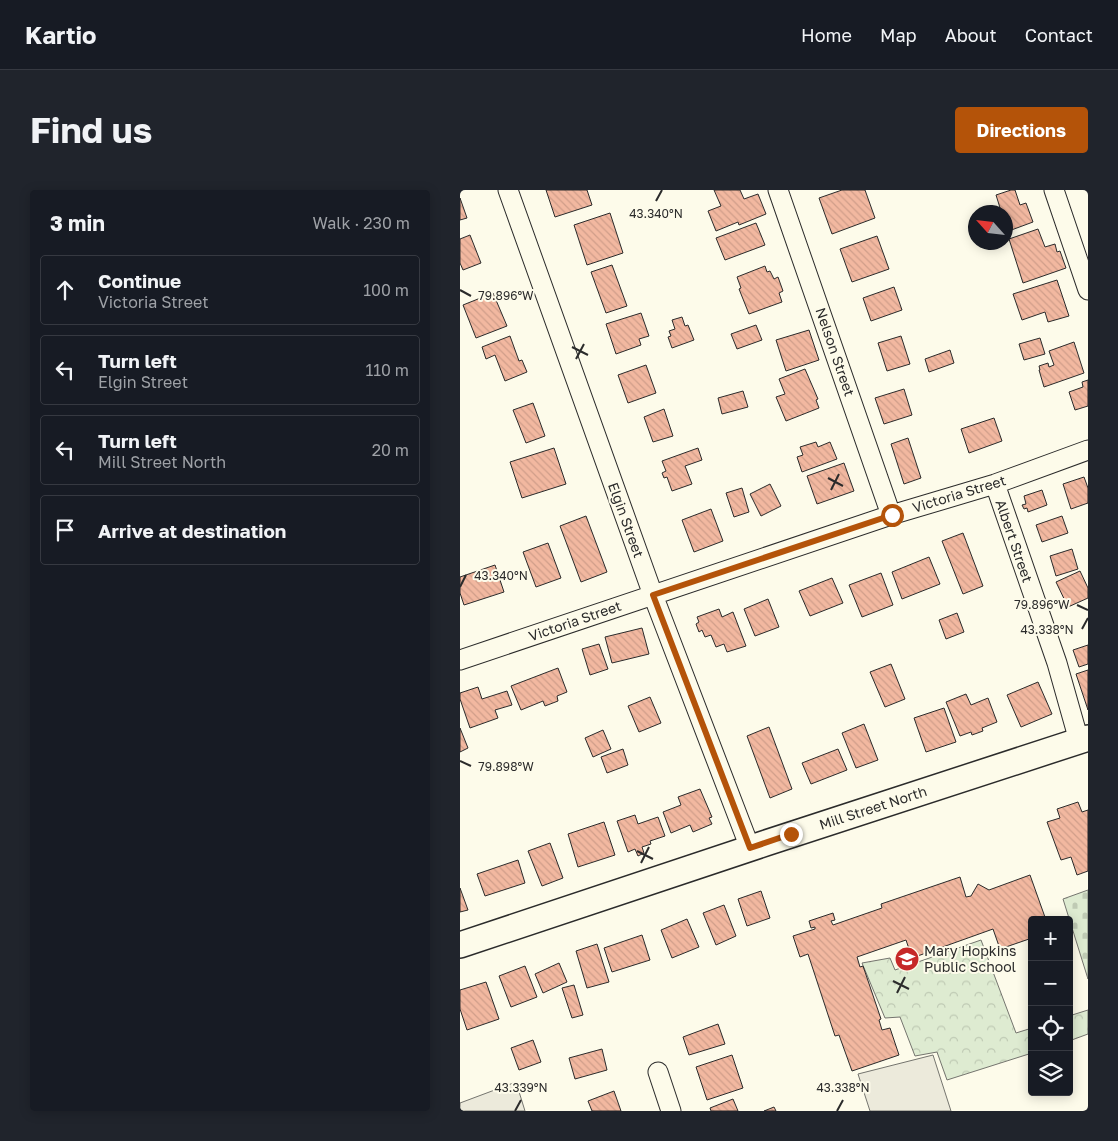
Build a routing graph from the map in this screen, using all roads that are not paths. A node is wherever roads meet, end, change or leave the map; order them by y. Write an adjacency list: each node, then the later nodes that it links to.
1 (508, 190): 8 (street, Elgin Street)
2 (778, 190): 7 (street, Nelson Street)
3 (1054, 190): 4 (street)
4 (1088, 290)
5 (1088, 450): 6 (street, Victoria Street)
6 (995, 484): 7 (street, Victoria Street); 10 (street, Albert Street)
7 (892, 515): 8 (street, Victoria Street)
8 (653, 595): 9 (street, Victoria Street); 11 (street, Elgin Street)
9 (460, 660)
10 (1084, 740): 11 (main road, Mill Street North)
11 (750, 848): 12 (main road, Mill Street North)
12 (460, 945)
13 (658, 1072): 14 (street)
14 (670, 1111)

